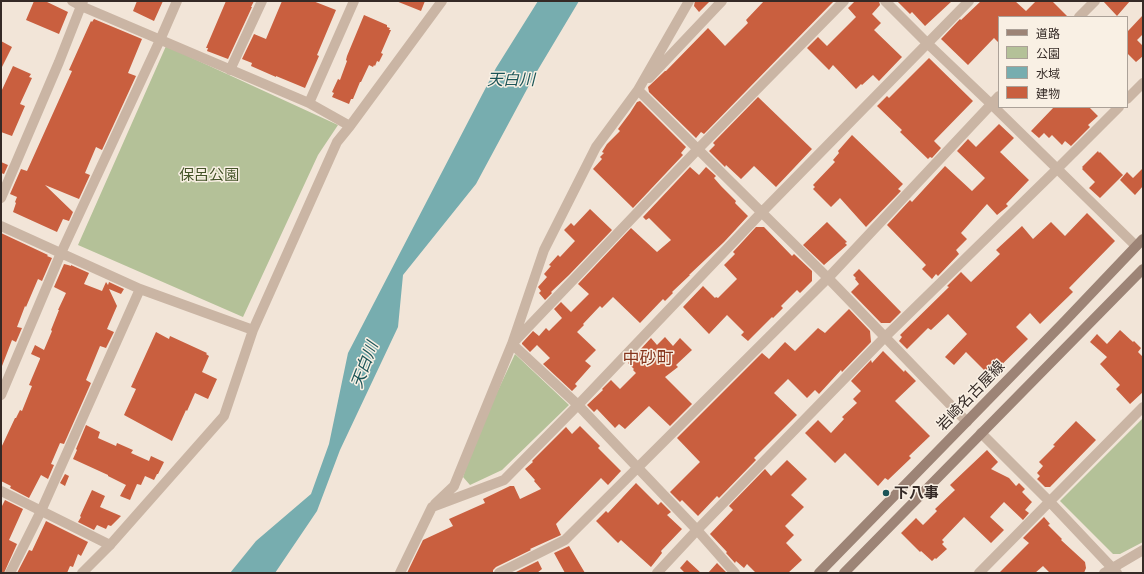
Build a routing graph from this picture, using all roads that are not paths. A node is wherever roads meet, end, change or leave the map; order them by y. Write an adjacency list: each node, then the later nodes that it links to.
1 (72, 1): 12 (street)
2 (177, 1): 14 (street)
3 (262, 1): 16 (street)
4 (354, 1): 21 (street)
5 (442, 1): 24 (street)
6 (689, 1): 18 (street)
7 (722, 1): 18 (street)
8 (844, 1): 25 (street)
9 (885, 1): 15 (street)
10 (969, 1): 15 (street)
11 (1095, 1): 13 (street)
12 (82, 3): 14 (street); 27 (street)
13 (1080, 16)
14 (160, 40): 16 (street); 31 (street)
15 (927, 43): 22 (street); 28 (street)
16 (230, 70): 21 (street)
17 (1143, 83): 20 (street)
18 (638, 90): 25 (street); 37 (street)
19 (998, 97): 22 (street)
20 (1128, 98)
21 (309, 103): 24 (street)
22 (991, 104): 26 (street); 33 (street)
23 (1118, 108): 26 (street)
24 (350, 126): 35 (street)
25 (698, 149): 28 (street); 37 (street)
26 (1057, 169): 30 (street); 36 (street)
27 (1, 198)
28 (762, 212): 33 (street); 39 (street)
29 (1, 226): 31 (street)
30 (1139, 243): 41 (main road, 岩崎名古屋線)
31 (61, 253): 34 (street); 38 (street)
32 (1143, 269): 42 (main road)
33 (828, 278): 36 (street); 43 (street)
34 (140, 288): 35 (street); 47 (street)
35 (253, 330): 49 (street)
36 (885, 337): 41 (street); 48 (street)
37 (512, 344): 39 (street); 46 (street)
38 (1, 395)
39 (578, 405): 43 (street); 46 (street)
40 (1143, 407): 45 (street)
41 (967, 422): 58 (main road, 岩崎名古屋線)
42 (981, 433): 45 (street); 59 (main road)
43 (637, 467): 48 (street); 55 (street)
44 (1, 491): 47 (street)
45 (1050, 501): 51 (street); 60 (street)
46 (432, 507): 54 (street)
47 (41, 511): 49 (street); 52 (street)
48 (697, 530): 56 (street); 57 (street)
49 (110, 545): 53 (street)
50 (1143, 550): 51 (street)
51 (1111, 571)
52 (10, 573)
53 (82, 573)
54 (400, 573)
55 (499, 573)
56 (657, 573)
57 (735, 573)
58 (819, 573)
59 (844, 573)
60 (979, 573)

